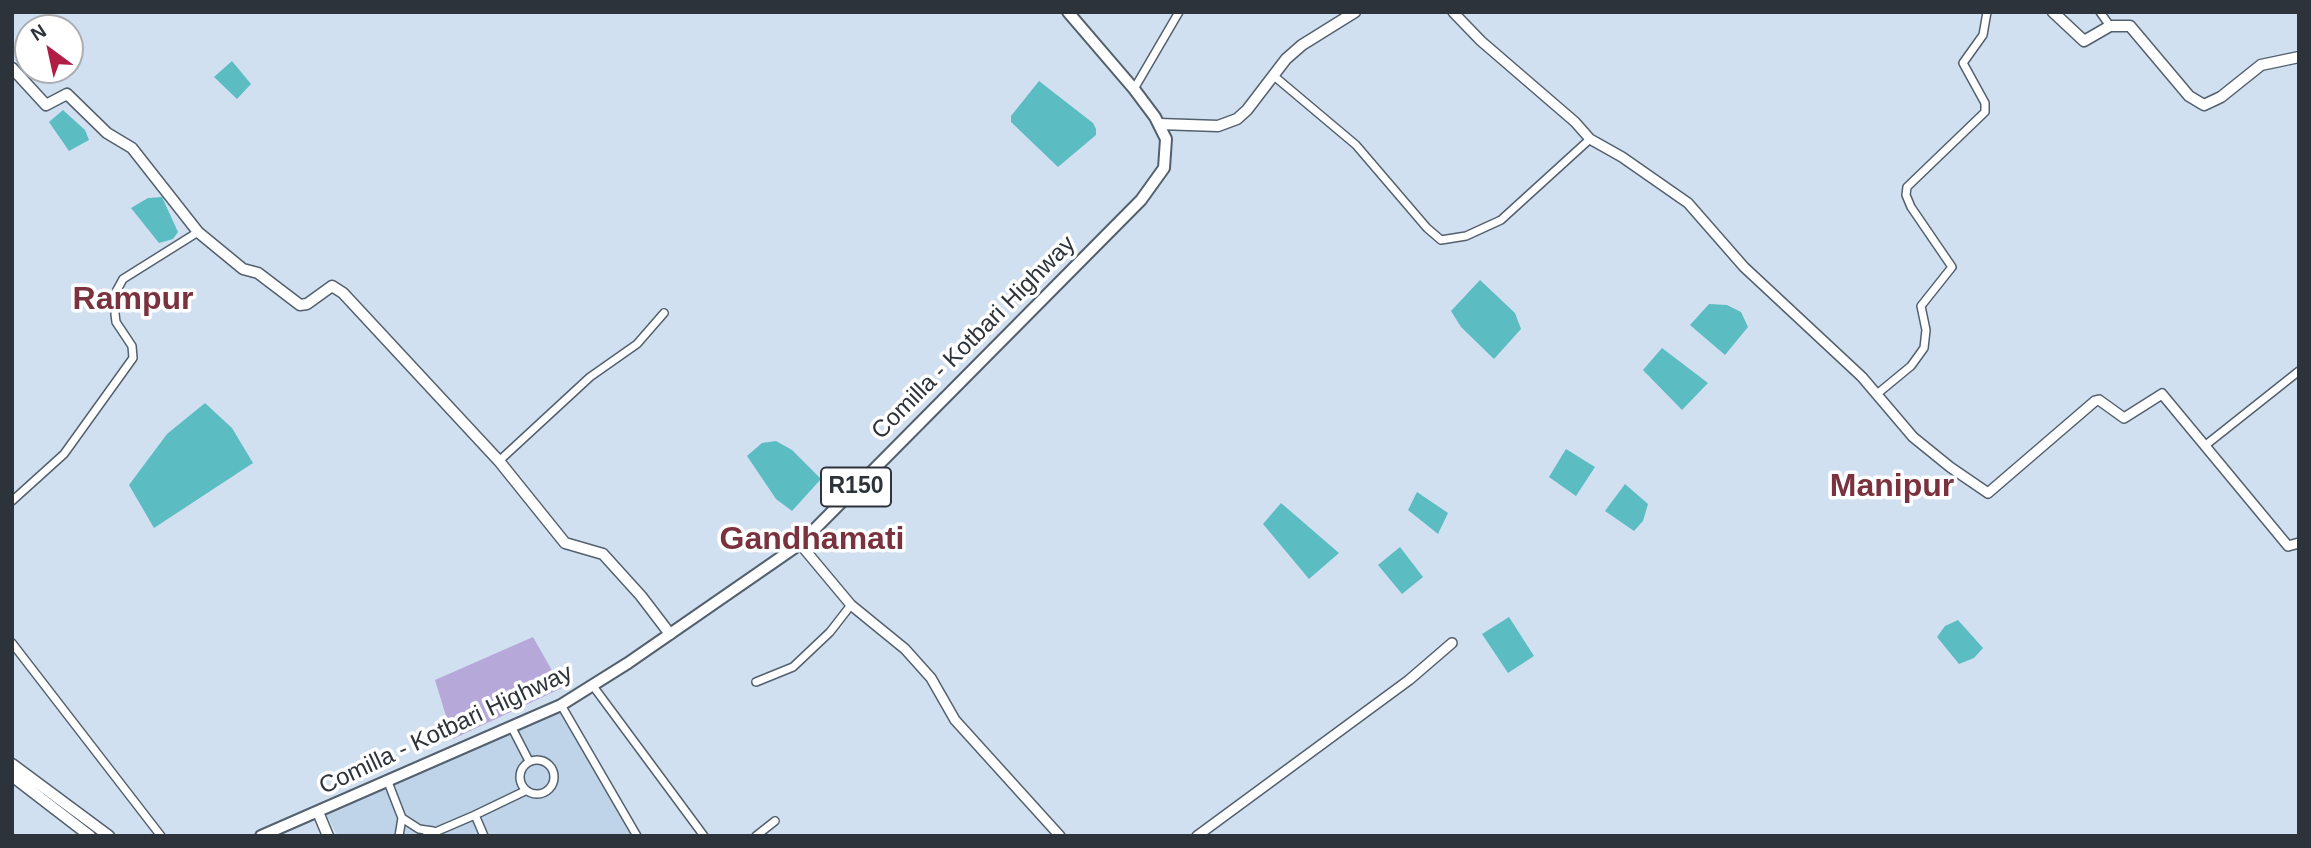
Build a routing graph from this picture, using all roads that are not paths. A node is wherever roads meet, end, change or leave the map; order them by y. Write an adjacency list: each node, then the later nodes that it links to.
1 (1068, 12): 12 (main road, Comilla - Kotbari Highway / R150)
2 (1179, 12): 12 (street)
3 (1355, 12): 11 (main road)
4 (1453, 12): 14 (street)
5 (1987, 12): 18 (street)
6 (2053, 12): 8 (main road)
7 (2100, 12): 8 (street)
8 (2110, 26): 9 (main road)
9 (2299, 57)
10 (12, 68): 15 (main road)
11 (1274, 76): 13 (main road); 14 (street)
12 (1134, 89): 13 (main road, Comilla - Kotbari Highway / R150)
13 (1159, 124): 23 (main road, Comilla - Kotbari Highway / R150)
14 (1590, 139): 18 (street)
15 (198, 232): 20 (main road); 21 (street)
16 (664, 313): 20 (street)
17 (2299, 371): 19 (street)
18 (1877, 394): 19 (street)
19 (2207, 444): 22 (street)
20 (499, 461): 25 (main road)
21 (12, 501)
22 (2299, 543)
23 (800, 544): 24 (street); 25 (main road, Comilla - Kotbari Highway / R150)
24 (850, 605): 28 (street); 53 (street)
25 (670, 634): 29 (main road, Comilla - Kotbari Highway / R150)
26 (12, 643): 44 (street)
27 (1452, 643): 54 (street)
28 (756, 682)
29 (593, 686): 30 (main road, Comilla - Kotbari Highway / R150); 51 (street)
30 (561, 705): 31 (main road, Comilla - Kotbari Highway / R150); 50 (street)
31 (512, 728): 32 (street); 35 (main road, Comilla - Kotbari Highway / R150)
32 (529, 761): 36 (street); 36 (street)
33 (12, 764): 43 (main road)
34 (12, 776): 42 (main road)
35 (388, 782): 37 (main road, Comilla - Kotbari Highway / R150); 39 (street)
36 (525, 791): 38 (street)
37 (318, 812): 45 (main road, R150); 46 (main road)
38 (475, 815): 41 (street); 49 (street)
39 (402, 818): 41 (street); 47 (street)
40 (775, 821): 52 (street)
41 (436, 832): 48 (street)
42 (90, 836)
43 (109, 836)
44 (161, 836)
45 (261, 836)
46 (328, 836)
47 (399, 836)
48 (426, 836)
49 (484, 836)
50 (637, 836)
51 (704, 836)
52 (756, 836)
53 (1060, 836)
54 (1197, 836)

